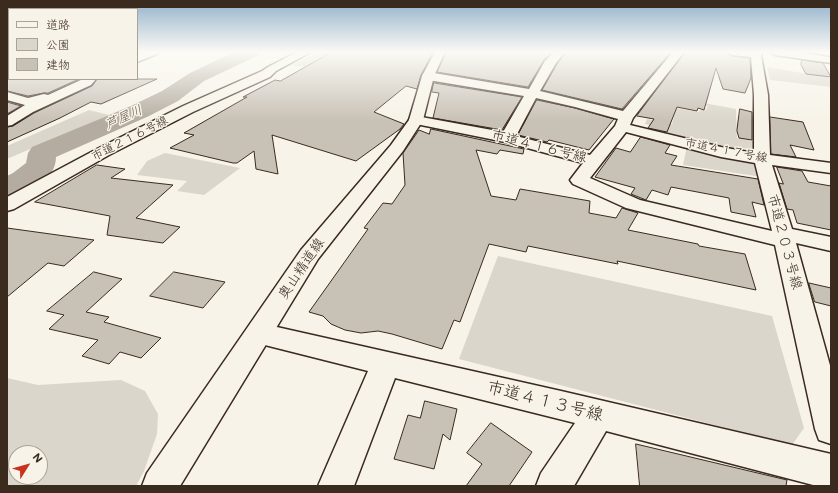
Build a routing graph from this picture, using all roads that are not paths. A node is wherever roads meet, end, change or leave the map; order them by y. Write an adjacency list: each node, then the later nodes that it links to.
1 (259, 75): 7 (street, 市道２１６号線)
2 (262, 75): 7 (street, 市道２１６号線)
3 (543, 75): 10 (street)
4 (661, 75): 16 (street)
5 (762, 75): 18 (street, 市道２０３号線)
6 (428, 76): 10 (street, 市道４１７号線); 14 (street, 奥山精道線)
7 (256, 78): 21 (street, 市道２１６号線)
8 (89, 80): 9 (street)
9 (69, 90): 12 (street); 15 (street)
10 (533, 93): 16 (street, 市道４１７号線); 17 (street)
11 (7, 96): 12 (street)
12 (28, 102): 13 (street)
13 (7, 108)
14 (416, 120): 17 (street, 市道４１６号線); 24 (street, 奥山精道線)
15 (7, 122)
16 (624, 122): 18 (street, 市道４１７号線); 19 (street)
17 (507, 138): 19 (street, 市道４１６号線)
18 (762, 159): 20 (street, 市道４１７号線); 22 (street, 市道２０３号線)
19 (594, 161): 22 (street, 市道４１６号線)
20 (831, 168)
21 (7, 205)
22 (784, 237): 23 (street, 市道４１６号線); 27 (street, 市道２０３号線)
23 (831, 244)
24 (259, 334): 25 (street, 市道４１３号線); 29 (street, 奥山精道線)
25 (386, 364): 26 (street, 市道４１３号線); 30 (street)
26 (598, 415): 28 (street, 市道４１３号線); 31 (street)
27 (831, 430)
28 (831, 472)
29 (160, 486)
30 (336, 486)
31 (554, 486)

